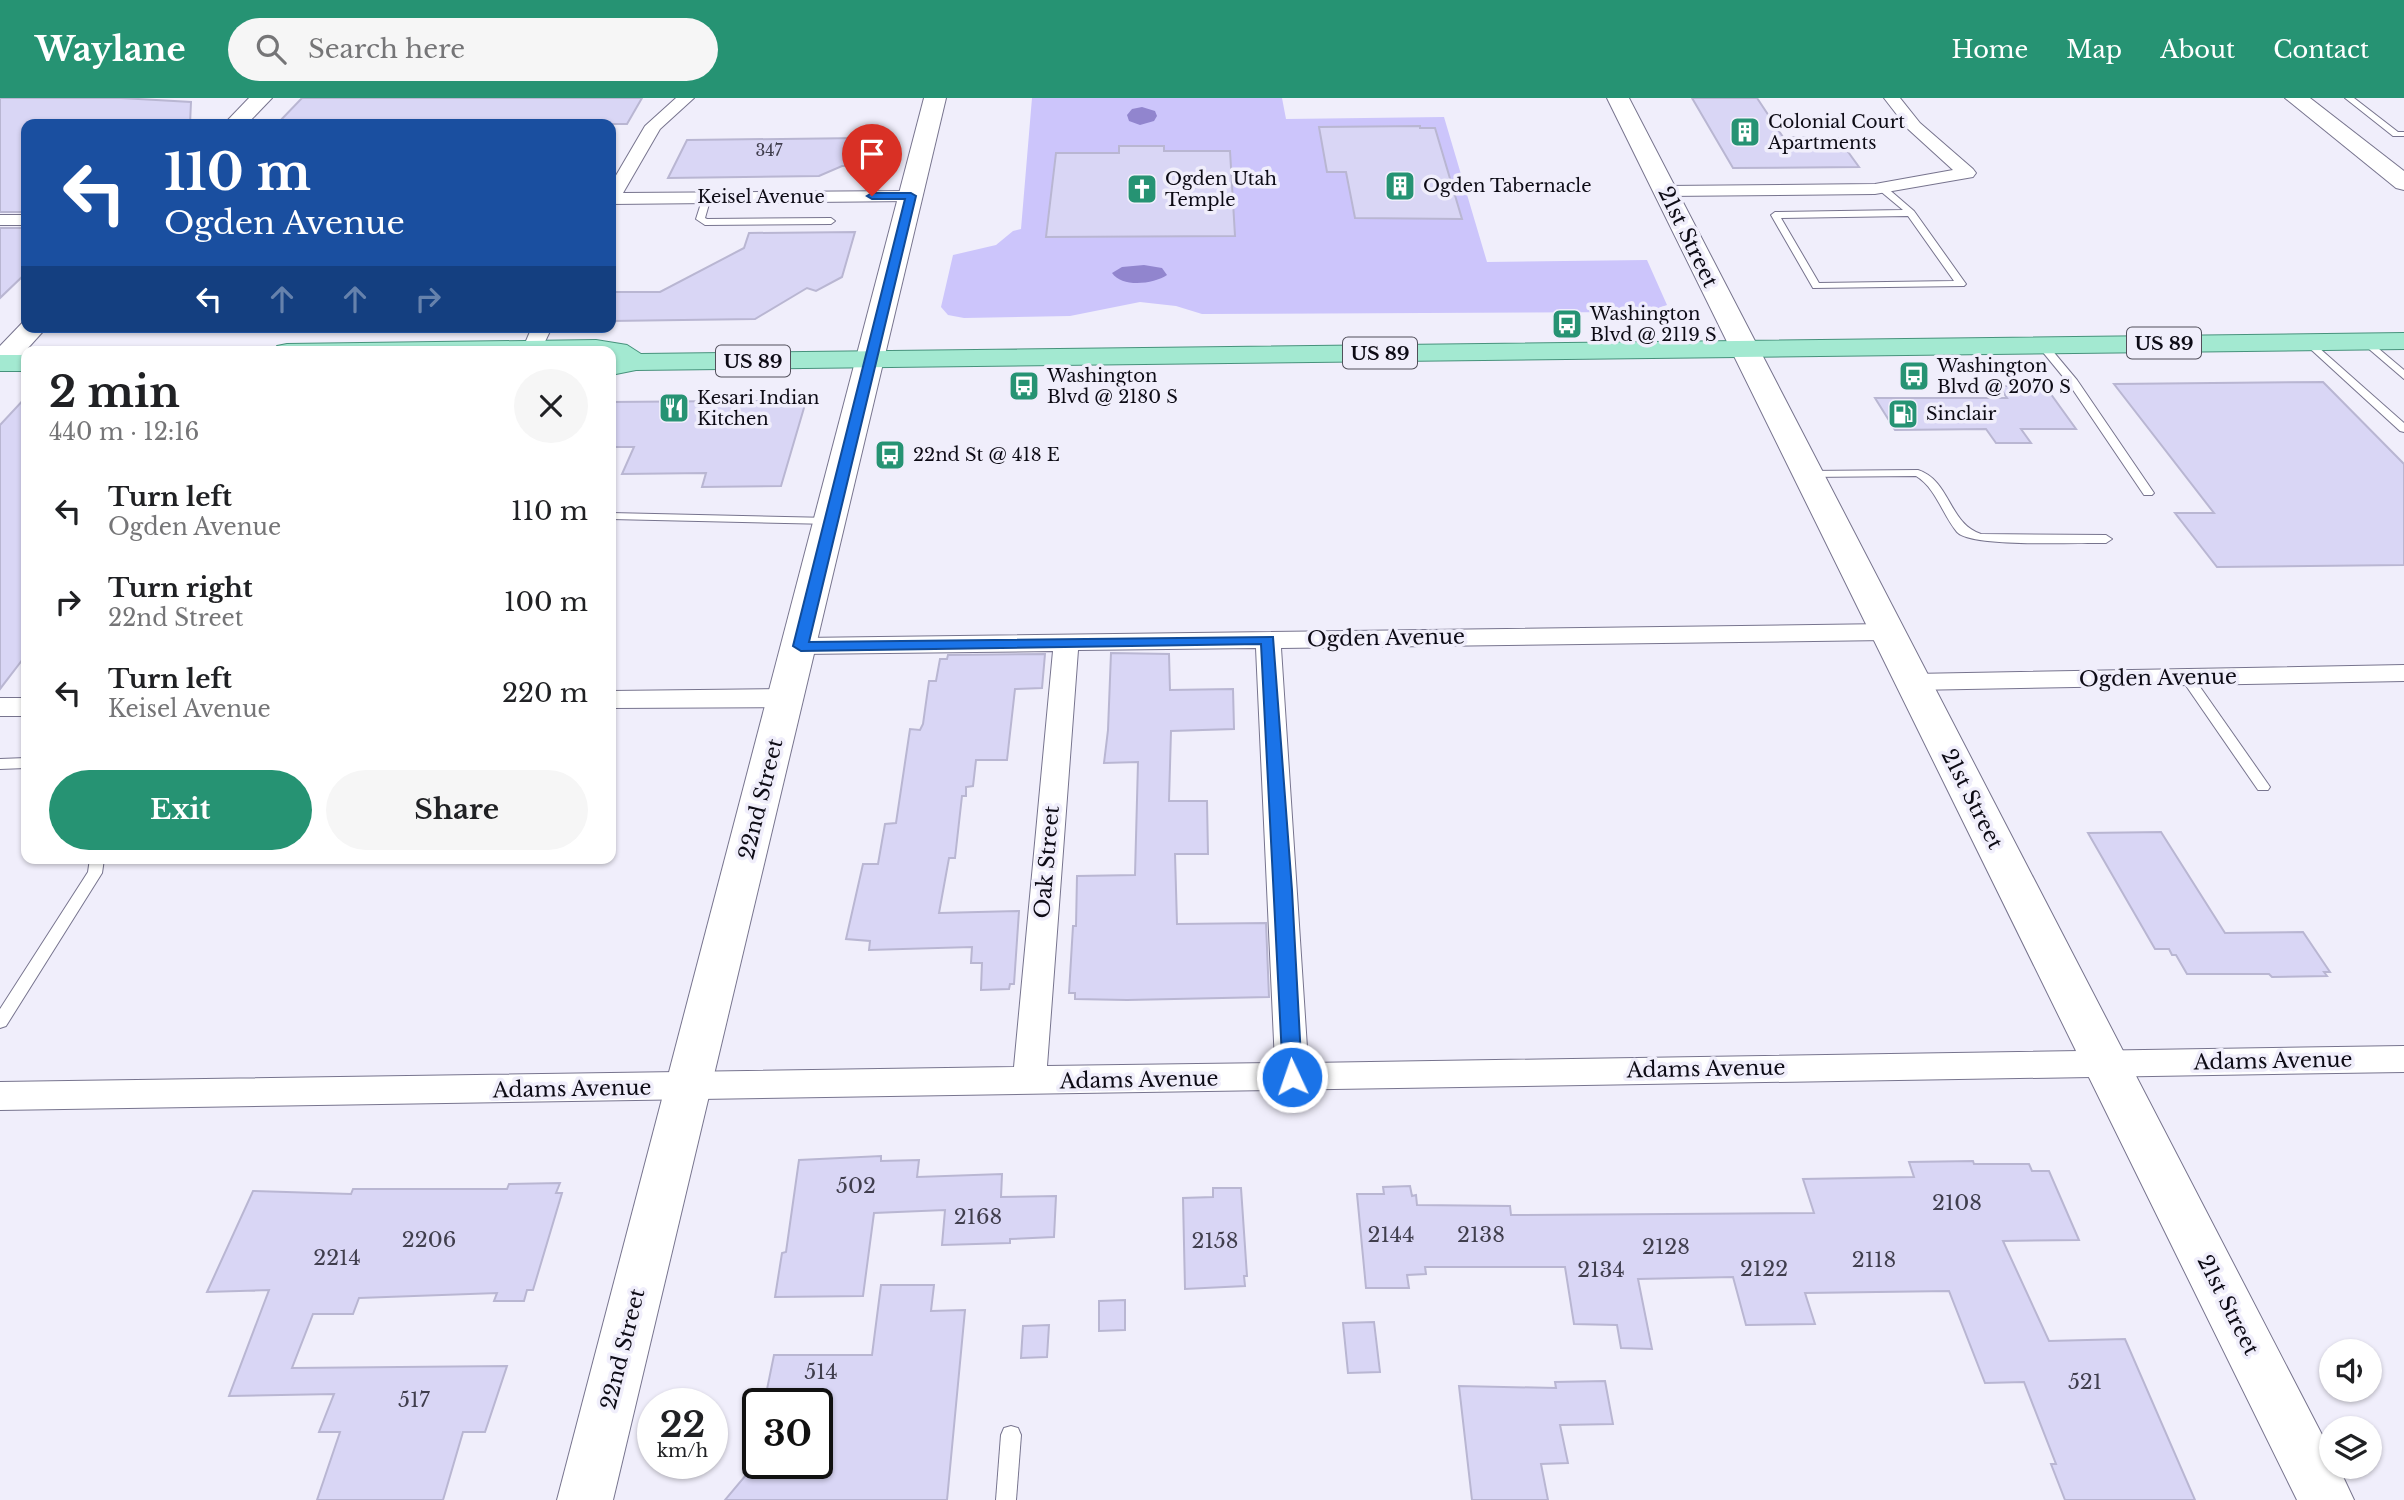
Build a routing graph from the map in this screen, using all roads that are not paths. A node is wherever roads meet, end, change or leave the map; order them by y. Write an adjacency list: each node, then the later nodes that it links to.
1 (261, 98): 8 (street)
2 (686, 98): 12 (street)
3 (935, 98): 14 (street, 22nd Street)
4 (1618, 98): 13 (street, 21st Street)
5 (1892, 98): 11 (street)
6 (2296, 98): 10 (street)
7 (2349, 98): 9 (lane)
8 (240, 119)
9 (2404, 134)
10 (2404, 183)
11 (1881, 188): 13 (street); 17 (lane)
12 (616, 189)
13 (1666, 191): 29 (street, 21st Street)
14 (911, 196): 15 (street, Keisel Avenue); 31 (street, 22nd Street)
15 (707, 197): 16 (street, Keisel Avenue); 20 (lane)
16 (616, 198)
17 (1911, 213): 17 (lane)
18 (0, 220): 19 (street)
19 (21, 220)
20 (831, 221)
21 (28, 333): 32 (street)
22 (537, 338): 27 (main road, US 89); 28 (main road, US 89)
23 (2366, 341): 24 (main road, US 89); 25 (main road, US 89); 35 (lane)
24 (2404, 341)
25 (2309, 342): 26 (main road, US 89); 36 (lane)
26 (2042, 345): 29 (main road, US 89); 38 (lane)
27 (394, 346)
28 (588, 346)
29 (1743, 348): 31 (main road, US 89); 37 (street, 21st Street)
30 (616, 352): 34 (main road, US 89)
31 (870, 360): 34 (main road, US 89); 40 (street, 22nd Street)
32 (0, 362): 33 (main road)
33 (21, 363)
34 (623, 365)
35 (2404, 376)
36 (2404, 429)
37 (1807, 474): 41 (lane); 42 (street, 21st Street)
38 (2148, 493)
39 (616, 516): 40 (lane)
40 (831, 521): 45 (street, 22nd Street)
41 (2106, 539)
42 (1887, 632): 43 (street, Ogden Avenue); 48 (street, 21st Street)
43 (1268, 640): 44 (street, Ogden Avenue); 60 (street)
44 (1066, 643): 45 (street, Ogden Avenue); 61 (street, Oak Street)
45 (801, 646): 49 (street, 22nd Street)
46 (2404, 673): 47 (street, Ogden Avenue)
47 (2186, 677): 48 (street, Ogden Avenue); 55 (lane)
48 (1913, 682): 59 (street, 21st Street)
49 (787, 698): 50 (street); 62 (street, 22nd Street)
50 (616, 700)
51 (0, 707): 52 (street)
52 (21, 707)
53 (21, 763): 54 (lane)
54 (0, 764)
55 (2263, 787)
56 (96, 864): 57 (lane)
57 (0, 1022)
58 (2404, 1059): 59 (street, Adams Avenue)
59 (2106, 1062): 60 (street, Adams Avenue); 67 (street, 21st Street)
60 (1292, 1077): 61 (street, Adams Avenue)
61 (1029, 1082): 62 (street, Adams Avenue)
62 (687, 1088): 63 (street, Adams Avenue); 65 (street, 22nd Street)
63 (0, 1096)
64 (1011, 1434): 66 (lane)
65 (585, 1500)
66 (1006, 1500)
67 (2326, 1500)

